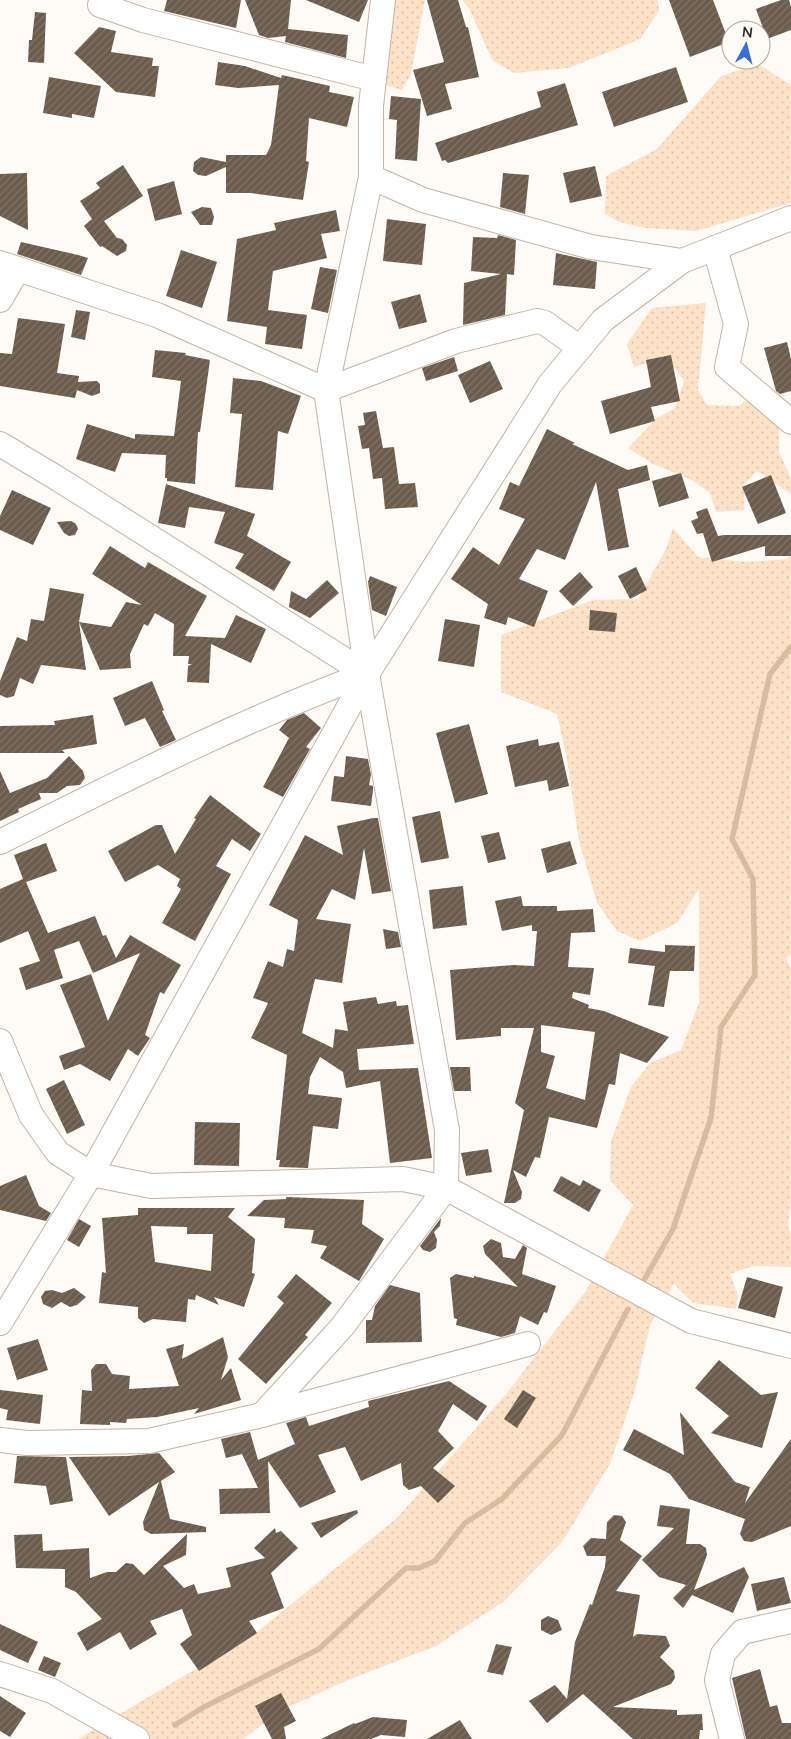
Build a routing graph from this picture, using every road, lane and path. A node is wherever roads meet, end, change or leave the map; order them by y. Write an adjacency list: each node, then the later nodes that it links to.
1 (383, 0): 3 (street)
2 (100, 5): 3 (street)
3 (374, 79): 4 (street)
4 (371, 177): 7 (street); 11 (street)
5 (791, 218): 6 (street)
6 (716, 248): 7 (street); 12 (street)
7 (682, 261): 10 (street)
8 (9, 266): 9 (street); 11 (street)
9 (0, 300)
10 (580, 348): 11 (street); 14 (street)
11 (326, 390): 14 (street)
12 (791, 422)
13 (0, 444): 14 (street)
14 (367, 674): 15 (street); 17 (street); 18 (street)
15 (0, 842)
16 (0, 1041): 17 (street)
17 (91, 1174): 18 (street); 19 (street)
18 (446, 1188): 21 (street); 22 (street)
19 (0, 1323)
20 (528, 1344): 22 (street)
21 (791, 1346)
22 (262, 1415): 23 (street)
23 (0, 1440)
24 (791, 1621): 27 (street)
25 (0, 1674): 26 (street)
26 (137, 1739)
27 (732, 1739)

